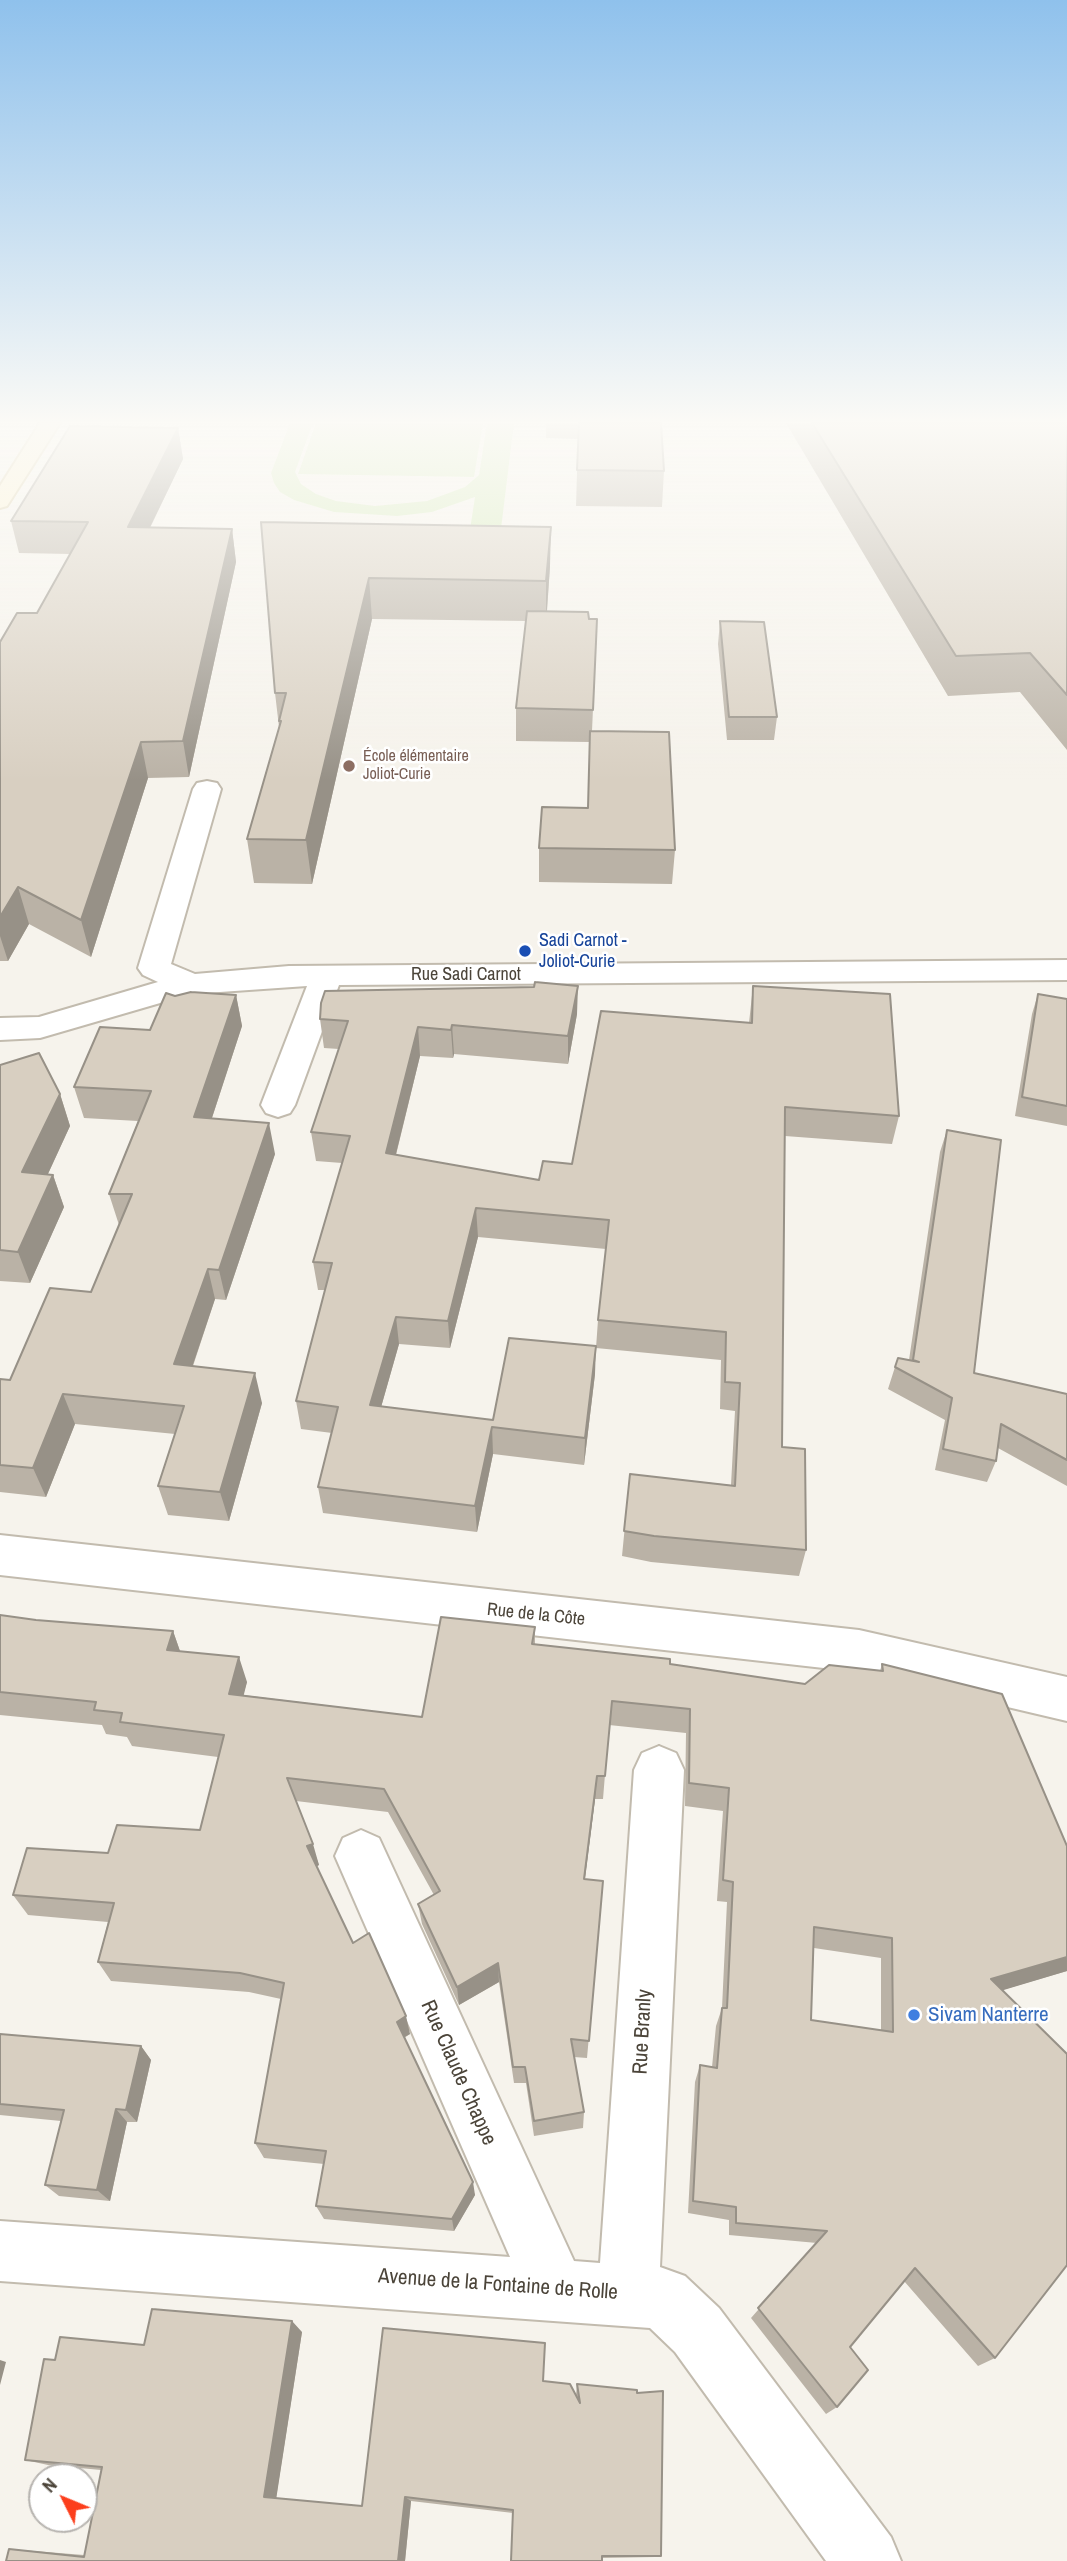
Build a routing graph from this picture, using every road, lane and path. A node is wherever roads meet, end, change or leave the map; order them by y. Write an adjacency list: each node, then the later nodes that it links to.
1 (206, 789): 4 (street)
2 (1067, 970): 3 (street, Rue Sadi Carnot)
3 (327, 976): 4 (street, Rue Sadi Carnot); 6 (street)
4 (191, 985): 5 (street, Rue Sadi Carnot)
5 (0, 1029)
6 (278, 1105)
7 (0, 1555): 8 (street, Rue de la Côte)
8 (1067, 1699)
9 (659, 1770): 13 (street, Rue Branly)
10 (361, 1856): 12 (street, Rue Claude Chappe)
11 (0, 2251): 12 (street, Avenue de la Fontaine de Rolle)
12 (556, 2290): 13 (street, Avenue de la Fontaine de Rolle)
13 (628, 2294): 14 (street, Avenue de la Fontaine de Rolle)
14 (867, 2561)

